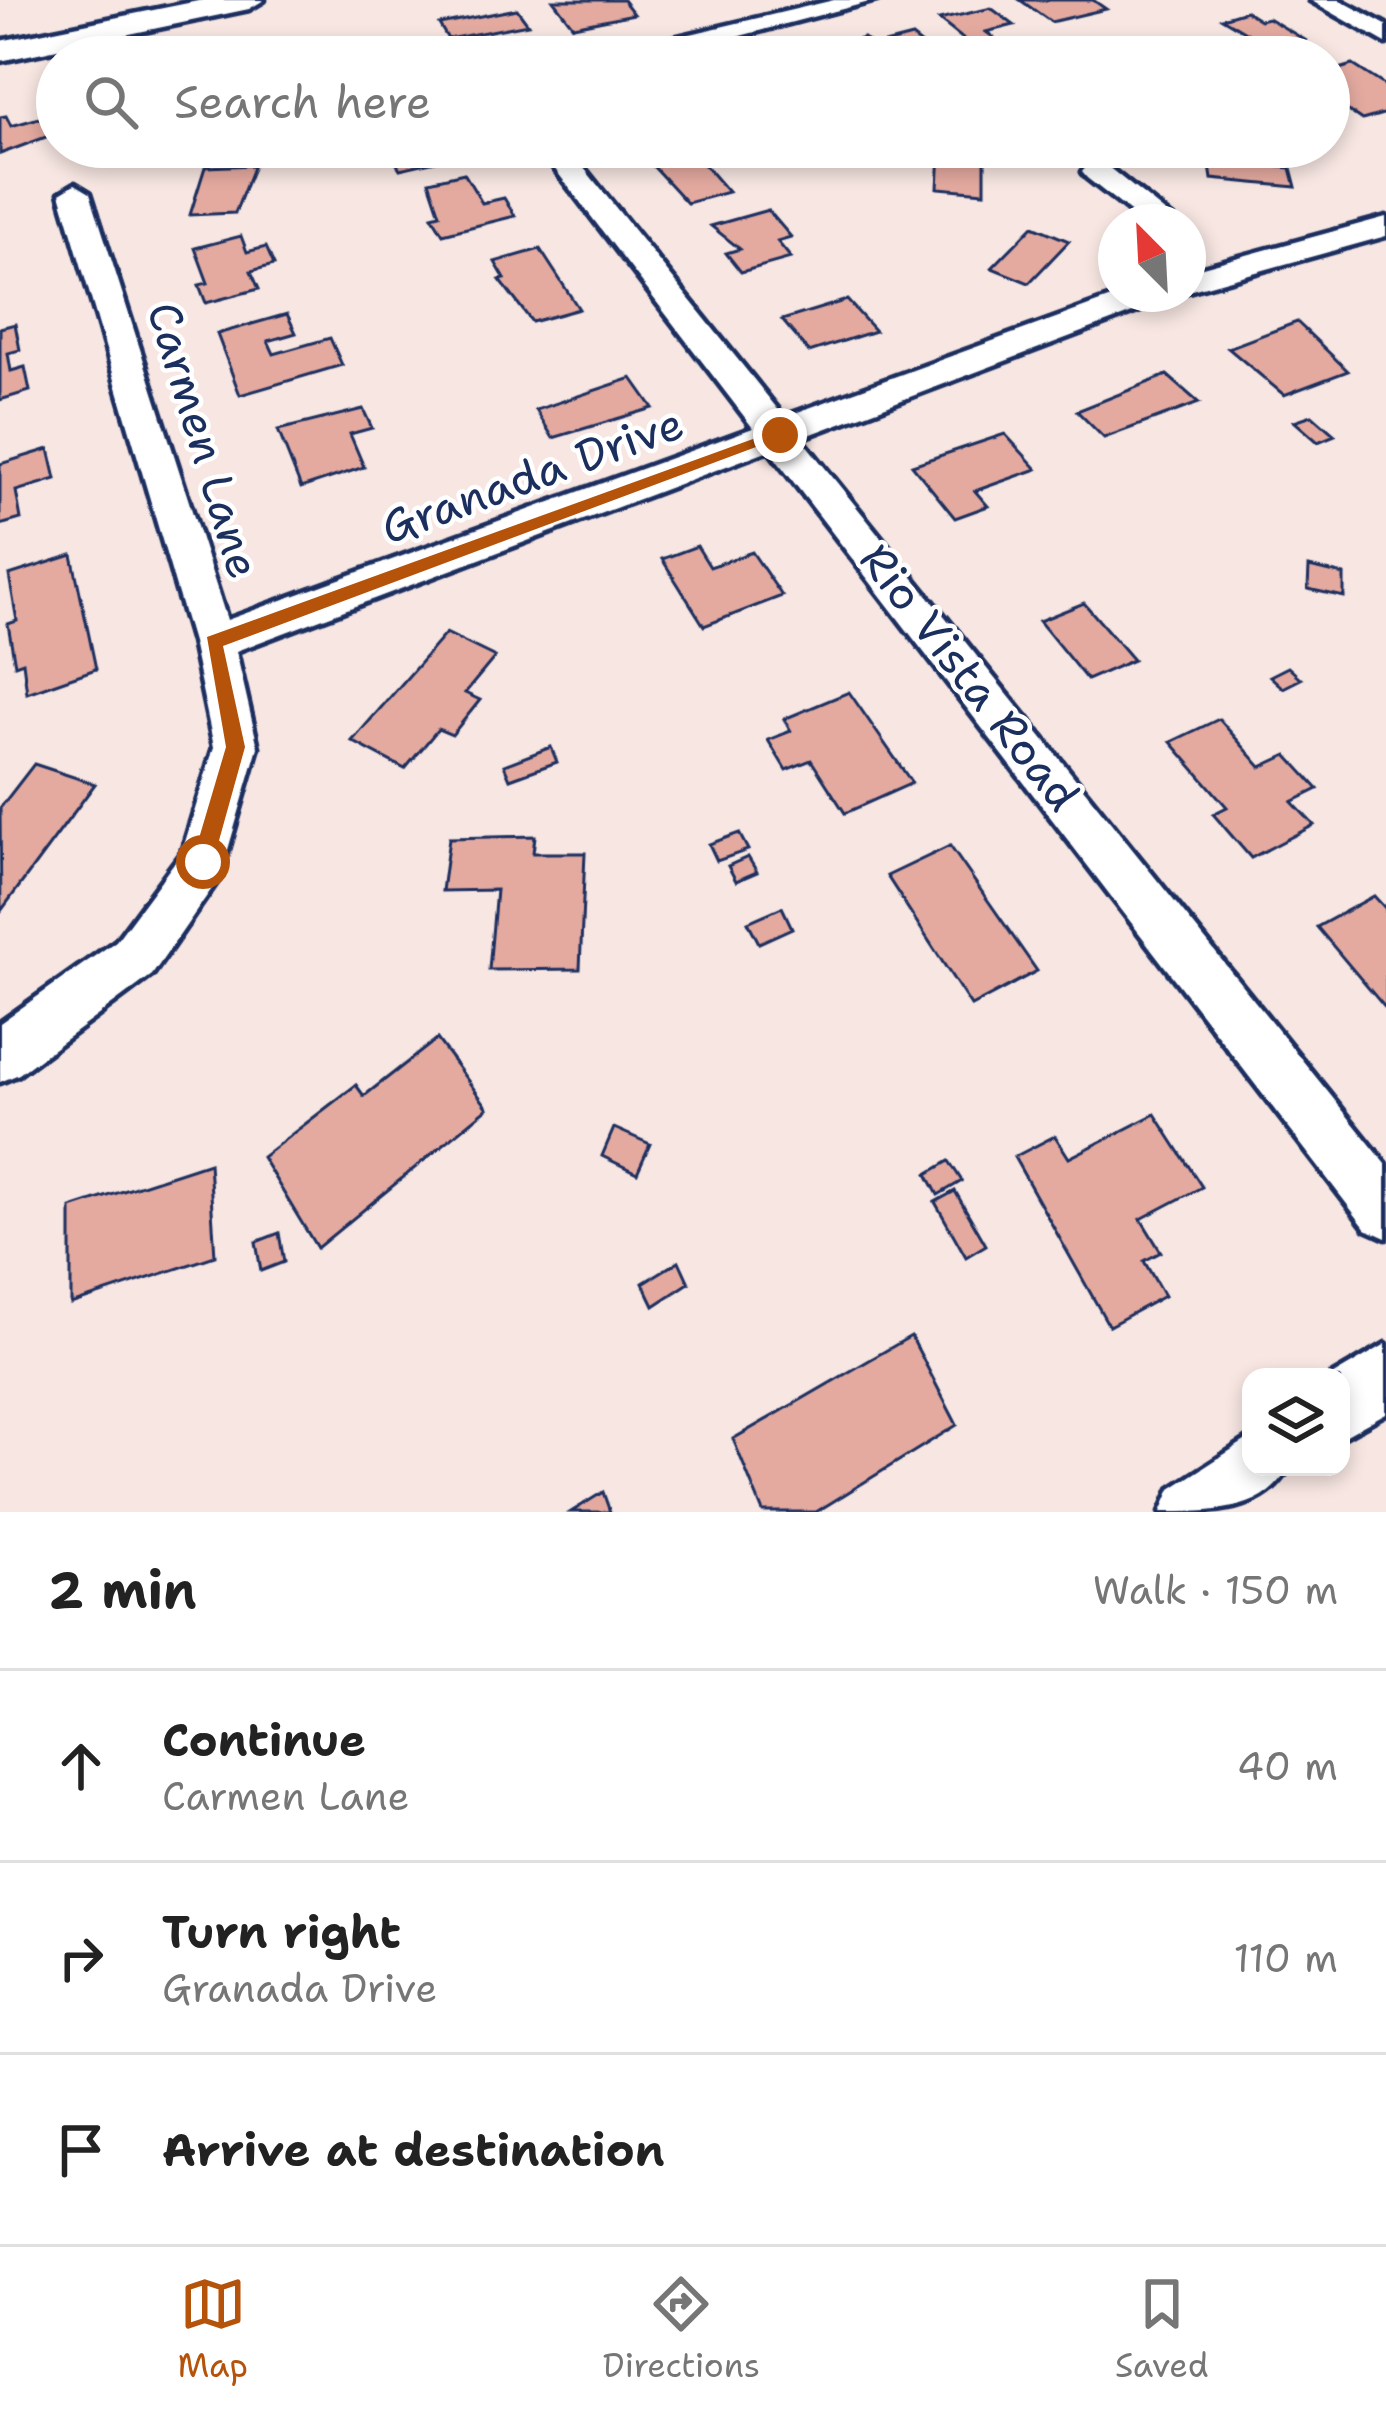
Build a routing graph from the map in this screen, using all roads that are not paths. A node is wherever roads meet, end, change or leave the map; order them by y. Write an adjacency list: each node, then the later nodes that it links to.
1 (249, 0): 5 (main road)
2 (865, 0): 6 (street)
3 (1322, 0): 4 (street)
4 (1386, 35)
5 (77, 36)
6 (715, 36)
7 (36, 44): 8 (main road)
8 (0, 52)
9 (569, 168): 18 (street, Rio Vista Road)
10 (1097, 172): 12 (street)
11 (75, 194): 19 (street, Carmen Lane)
12 (1139, 204)
13 (1386, 226): 15 (street)
14 (1206, 256): 15 (street)
15 (1222, 268): 16 (street)
16 (1206, 274)
17 (1105, 312): 18 (street, Granada Drive)
18 (780, 435): 19 (street, Granada Drive); 21 (street, Rio Vista Road)
19 (213, 642): 20 (street, Carmen Lane)
20 (0, 1055)
21 (1386, 1209)
22 (1386, 1375): 23 (street)
23 (1350, 1401)
24 (1244, 1476): 25 (street)
25 (1194, 1512)

